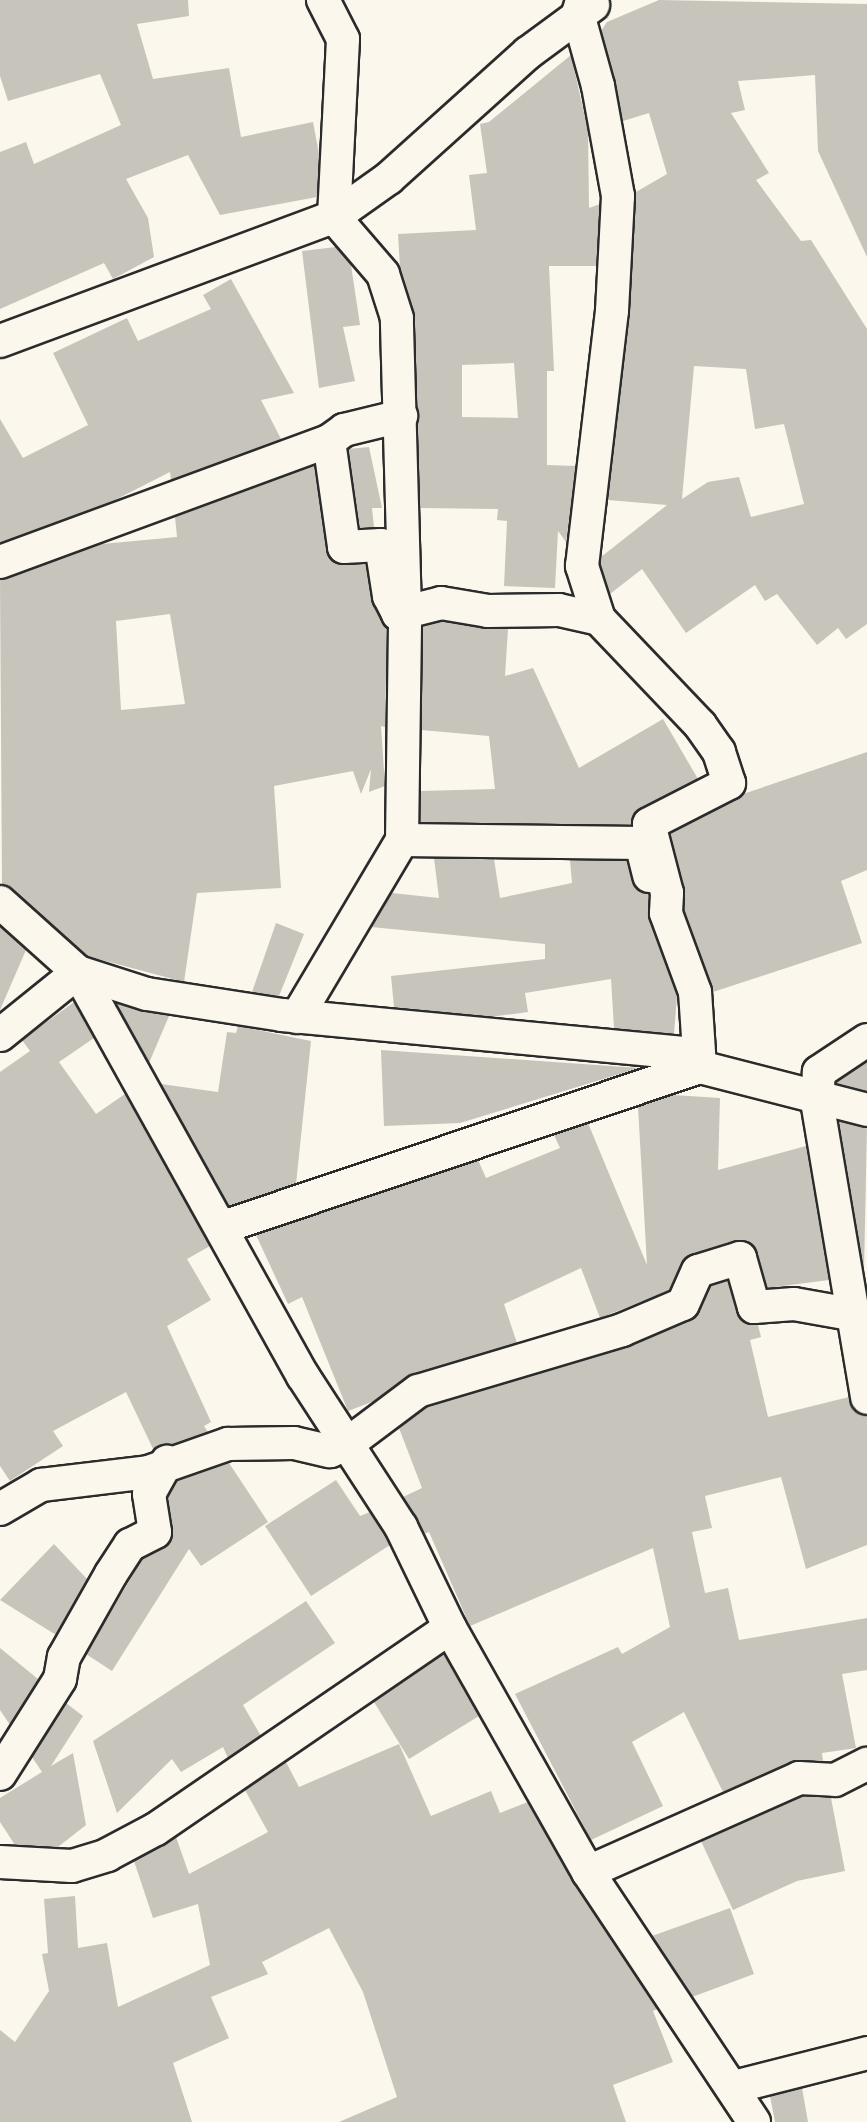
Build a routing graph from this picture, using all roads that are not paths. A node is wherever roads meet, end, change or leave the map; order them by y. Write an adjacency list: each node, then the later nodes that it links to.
1 (323, 0): 3 (street)
2 (587, 5): 3 (street); 9 (street)
3 (334, 217): 4 (street); 5 (street)
4 (0, 341)
5 (401, 416): 6 (street); 8 (street)
6 (329, 441): 7 (street); 8 (street)
7 (0, 562)
8 (405, 612): 9 (street); 10 (street)
9 (599, 619): 16 (street)
10 (402, 840): 13 (street); 16 (street)
11 (0, 902): 12 (street)
12 (78, 972): 13 (street); 14 (street); 19 (street)
13 (297, 1017): 16 (street)
14 (0, 1035)
15 (867, 1040): 17 (street)
16 (697, 1061): 17 (street); 19 (street)
17 (817, 1101): 18 (street); 20 (street)
18 (867, 1110)
19 (223, 1227): 22 (street)
20 (850, 1314): 21 (street); 22 (street)
21 (867, 1398)
22 (346, 1445): 23 (street); 25 (street)
23 (167, 1462): 24 (street); 27 (street)
24 (0, 1509)
25 (450, 1628): 28 (street); 29 (street)
26 (867, 1764): 29 (street)
27 (0, 1774)
28 (0, 1862)
29 (588, 1872): 31 (street)
30 (867, 2053): 31 (street)
31 (734, 2087): 32 (street)
32 (754, 2122)

